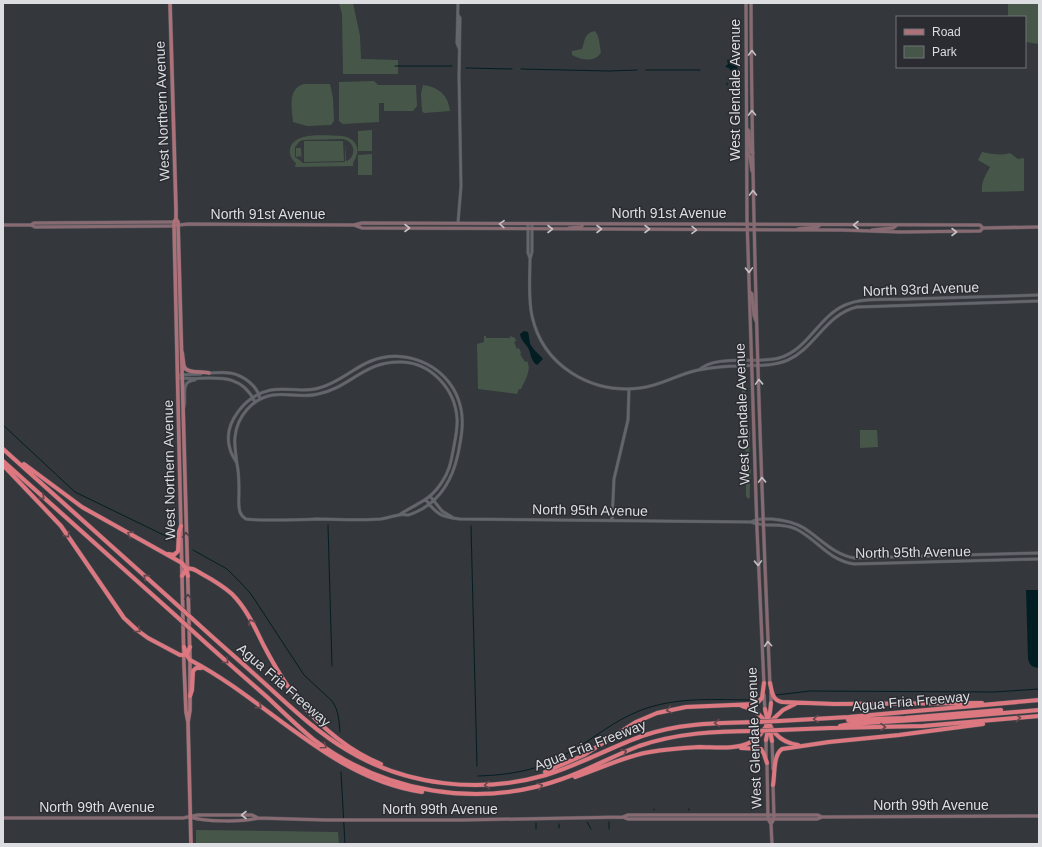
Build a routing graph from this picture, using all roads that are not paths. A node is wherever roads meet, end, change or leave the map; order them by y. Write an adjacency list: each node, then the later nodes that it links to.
1 (170, 3): 13 (main road, West Northern Avenue)
2 (458, 3): 15 (street)
3 (746, 3): 5 (main road, West Glendale Avenue)
4 (751, 3): 6 (main road, West Glendale Avenue)
5 (746, 16): 6 (main road); 7 (main road, West Glendale Avenue)
6 (751, 16): 9 (main road, West Glendale Avenue, one-way to 6)
7 (747, 129): 8 (main road, West Glendale Avenue); 9 (main road)
8 (747, 152): 10 (main road); 20 (main road, West Glendale Avenue)
9 (753, 153): 10 (main road, West Glendale Avenue)
10 (753, 175): 21 (main road, West Glendale Avenue, one-way to 10)
11 (140, 222): 12 (main road, North 91st Avenue); 13 (main road, North 91st Avenue); 29 (main road)
12 (71, 223): 23 (main road, North 91st Avenue); 28 (main road)
13 (177, 223): 24 (main road, North 91st Avenue); 29 (main road, North 91st Avenue); 44 (main road, West Northern Avenue)
14 (390, 223): 15 (main road, North 91st Avenue); 24 (main road, North 91st Avenue); 30 (main road)
15 (458, 224): 16 (main road, North 91st Avenue, one-way to 15); 31 (main road)
16 (528, 224): 17 (main road, North 91st Avenue); 33 (street)
17 (532, 224): 18 (main road, North 91st Avenue); 34 (street)
18 (583, 224): 19 (main road, North 91st Avenue); 35 (main road)
19 (677, 224): 20 (main road, North 91st Avenue); 36 (main road)
20 (747, 224): 21 (main road, North 91st Avenue); 38 (main road, West Glendale Avenue)
21 (754, 224): 25 (main road, North 91st Avenue); 39 (main road, West Glendale Avenue)
22 (3, 225): 23 (main road, North 91st Avenue)
23 (31, 225): 28 (main road, North 91st Avenue)
24 (354, 225): 30 (main road, North 91st Avenue)
25 (820, 225): 26 (main road, North 91st Avenue, one-way to 25); 37 (main road)
26 (897, 225): 32 (main road, North 91st Avenue); 40 (main road)
27 (1039, 226): 32 (main road, North 91st Avenue)
28 (52, 227): 29 (main road, North 91st Avenue)
29 (118, 227)
30 (390, 228): 31 (main road, North 91st Avenue, one-way to 31)
31 (432, 228): 33 (main road, North 91st Avenue)
32 (983, 228): 40 (main road, North 91st Avenue, one-way to 32)
33 (528, 229): 34 (main road, North 91st Avenue); 41 (street)
34 (532, 229): 35 (main road, North 91st Avenue, one-way to 35); 41 (street)
35 (568, 229): 36 (main road, North 91st Avenue, one-way to 36)
36 (676, 230): 38 (main road, North 91st Avenue, one-way to 38)
37 (795, 230): 39 (main road, North 91st Avenue); 40 (main road, North 91st Avenue)
38 (748, 231): 39 (main road, North 91st Avenue); 42 (main road, West Glendale Avenue, one-way to 42)
39 (754, 231): 46 (main road, West Glendale Avenue)
40 (869, 231)
41 (530, 259): 58 (street)
42 (750, 292): 46 (main road); 48 (main road, West Glendale Avenue)
43 (1039, 295): 49 (street, North 93rd Avenue)
44 (178, 299): 47 (main road, West Northern Avenue); 54 (main road, West Northern Avenue)
45 (1039, 301): 51 (street, North 93rd Avenue)
46 (757, 322): 49 (main road, West Glendale Avenue)
47 (181, 345): 53 (main road); 54 (main road, West Northern Avenue)
48 (752, 360): 49 (street, North 93rd Avenue); 50 (main road, West Glendale Avenue); 52 (street, North 93rd Avenue)
49 (758, 360): 51 (main road, West Glendale Avenue)
50 (752, 365): 51 (street, North 93rd Avenue); 52 (street, North 93rd Avenue); 77 (main road, West Glendale Avenue)
51 (758, 365): 78 (main road, West Glendale Avenue, one-way to 51)
52 (699, 370): 58 (street)
53 (209, 373): 54 (street); 59 (street)
54 (180, 376): 55 (street); 63 (main road, West Northern Avenue); 65 (main road, West Northern Avenue)
55 (209, 378): 60 (street); 63 (street)
56 (340, 379): 57 (street); 59 (street); 73 (street)
57 (342, 384): 61 (street); 70 (street)
58 (629, 389): 79 (street)
59 (259, 394): 60 (street); 61 (street)
60 (253, 397): 62 (street); 67 (street)
61 (260, 399): 62 (street)
62 (255, 402): 67 (street)
63 (182, 409): 65 (main road, West Northern Avenue)
64 (3, 448): 84 (highway, one-way to 64); 118 (highway, Agua Fria Freeway, one-way to 64, bridge)
65 (182, 454): 69 (main road, West Northern Avenue); 71 (main road, West Northern Avenue)
66 (3, 461): 122 (highway, Agua Fria Freeway, one-way to 122, bridge)
67 (237, 463): 75 (street)
68 (3, 465): 93 (highway, one-way to 93)
69 (180, 481): 71 (main road); 83 (main road, West Northern Avenue)
70 (430, 496): 72 (street); 73 (street)
71 (185, 498): 88 (main road, West Northern Avenue, one-way to 71)
72 (426, 500): 74 (street, North 95th Avenue); 75 (street)
73 (433, 501): 74 (street); 76 (street)
74 (429, 504): 75 (street); 76 (street, North 95th Avenue)
75 (400, 515)
76 (453, 518): 79 (street, North 95th Avenue)
77 (756, 519): 78 (street, North 95th Avenue); 80 (street); 81 (main road, West Glendale Avenue)
78 (763, 519): 82 (main road, West Glendale Avenue); 85 (street, North 95th Avenue)
79 (612, 520): 80 (street, North 95th Avenue)
80 (751, 522): 81 (street, North 95th Avenue)
81 (757, 524): 82 (street, North 95th Avenue); 96 (main road, West Glendale Avenue, one-way to 96)
82 (763, 524): 86 (street, North 95th Avenue); 97 (main road, West Glendale Avenue, one-way to 82)
83 (181, 526): 84 (highway); 87 (main road, West Northern Avenue)
84 (164, 553): 87 (highway)
85 (1039, 553)
86 (1039, 559)
87 (182, 562): 88 (highway); 89 (main road, West Northern Avenue)
88 (187, 568): 89 (highway); 90 (highway); 118 (highway, one-way to 88)
89 (182, 576): 91 (main road, West Northern Avenue)
90 (188, 576): 92 (main road, one-way to 90)
91 (184, 647): 93 (highway)
92 (190, 647): 93 (highway); 94 (main road)
93 (185, 655): 94 (highway); 110 (main road)
94 (190, 660): 95 (highway); 98 (main road)
95 (205, 669): 98 (highway); 122 (highway, one-way to 122)
96 (764, 683): 103 (highway); 105 (main road, West Glendale Avenue)
97 (770, 683): 101 (main road, West Glendale Avenue); 102 (highway)
98 (190, 696): 110 (main road)
99 (1039, 700): 100 (highway, Agua Fria Freeway)
100 (1006, 703): 102 (highway); 108 (highway, Agua Fria Freeway)
101 (771, 704): 111 (highway)
102 (797, 704): 111 (highway)
103 (736, 705): 111 (highway); 120 (highway, one-way to 120)
104 (1039, 708): 106 (highway)
105 (765, 709): 111 (highway)
106 (1000, 711): 108 (highway); 112 (highway)
107 (1039, 716): 109 (highway, Agua Fria Freeway, one-way to 107)
108 (834, 718): 120 (highway, Agua Fria Freeway, one-way to 120, bridge)
109 (996, 720): 112 (highway, Agua Fria Freeway, one-way to 109); 115 (highway)
110 (188, 722): 131 (main road)
111 (768, 725): 113 (highway); 114 (highway); 115 (highway); 116 (highway)
112 (830, 728): 119 (highway, Agua Fria Freeway, one-way to 112, bridge)
113 (766, 740): 117 (main road, West Glendale Avenue)
114 (772, 741): 121 (main road, West Glendale Avenue)
115 (807, 745): 121 (highway)
116 (732, 746): 117 (highway); 119 (highway)
117 (766, 763): 124 (main road, West Glendale Avenue)
118 (397, 773): 120 (highway, Agua Fria Freeway, one-way to 118)
119 (563, 779): 122 (highway, Agua Fria Freeway, one-way to 119)
120 (525, 780)
121 (773, 785): 125 (main road, West Glendale Avenue)
122 (446, 793)
123 (732, 814): 124 (main road, North 99th Avenue); 126 (main road, North 99th Avenue); 132 (main road)
124 (768, 814): 125 (main road, North 99th Avenue); 133 (main road, West Glendale Avenue)
125 (774, 814): 129 (main road, North 99th Avenue); 134 (main road, West Glendale Avenue)
126 (724, 815): 128 (main road, North 99th Avenue); 132 (main road)
127 (1039, 816): 129 (main road, North 99th Avenue)
128 (696, 817): 131 (main road, North 99th Avenue); 132 (main road, North 99th Avenue)
129 (822, 817): 134 (main road, North 99th Avenue)
130 (3, 818): 131 (main road, North 99th Avenue)
131 (191, 818): 136 (main road)
132 (728, 819): 133 (main road, North 99th Avenue)
133 (768, 819): 134 (main road, North 99th Avenue); 135 (main road, West Glendale Avenue)
134 (774, 819): 135 (main road, West Glendale Avenue)
135 (771, 824): 137 (main road, West Glendale Avenue)
136 (192, 844)
137 (772, 844)

